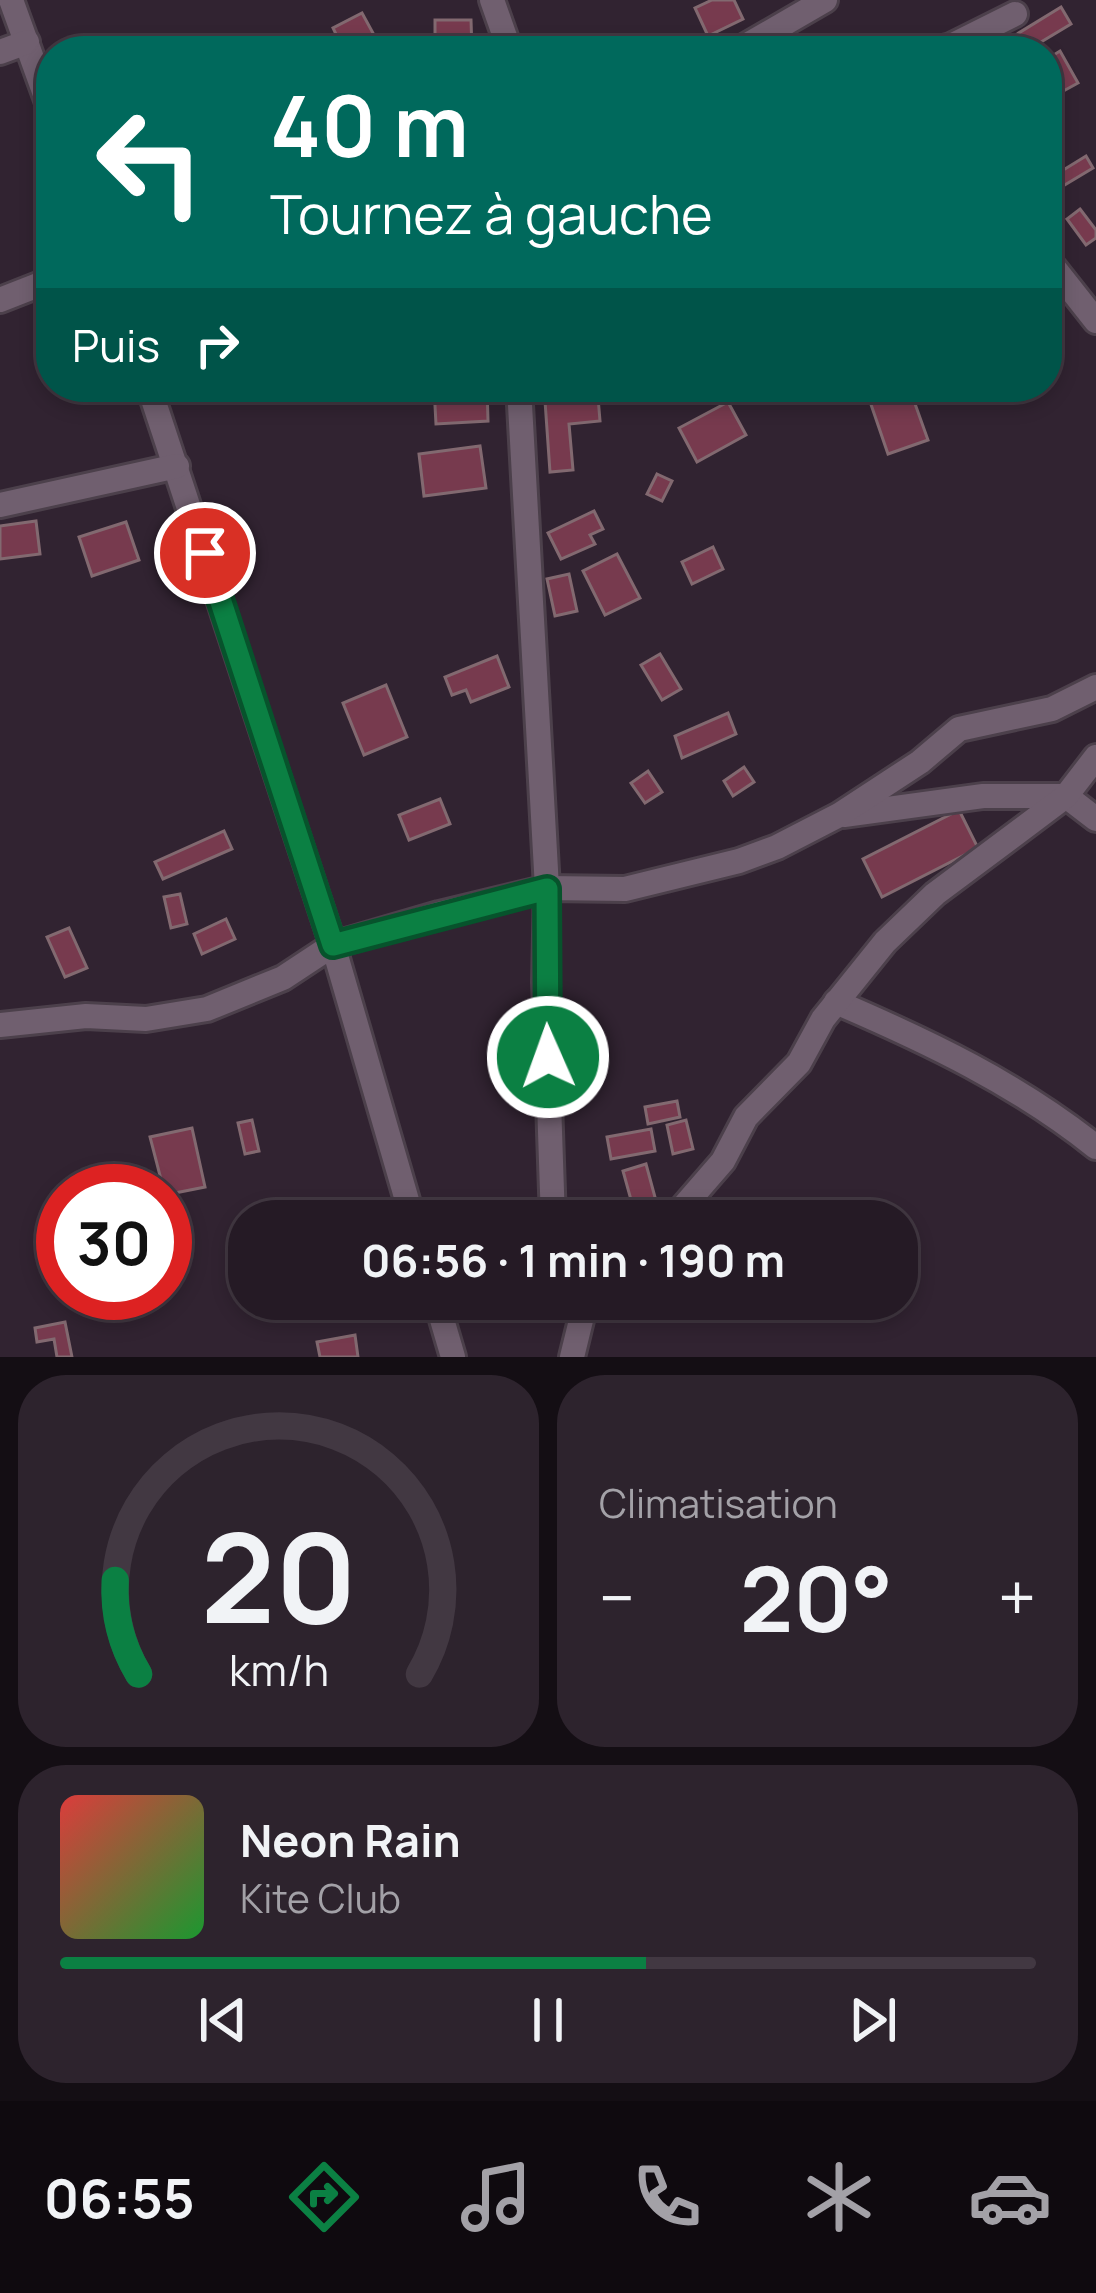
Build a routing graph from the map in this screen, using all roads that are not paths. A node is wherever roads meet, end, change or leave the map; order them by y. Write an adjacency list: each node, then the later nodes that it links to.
1 (11, 0): 8 (street)
2 (492, 0): 5 (street)
3 (825, 0): 6 (street)
4 (1015, 14): 7 (street)
5 (508, 36)
6 (763, 36)
7 (971, 36)
8 (27, 42): 9 (street); 10 (street)
9 (0, 52)
10 (36, 68)
11 (1062, 278): 14 (street)
12 (36, 286): 13 (street)
13 (0, 300)
14 (1096, 321)
15 (154, 402): 17 (street)
16 (520, 402): 24 (street)
17 (177, 466): 18 (street); 25 (street)
18 (0, 505)
19 (1096, 686): 22 (street)
20 (1096, 757): 21 (street)
21 (1066, 796): 22 (street); 23 (street); 26 (street)
22 (839, 815): 24 (street)
23 (1096, 819)
24 (547, 889): 25 (street); 30 (street)
25 (333, 945): 27 (street); 29 (street)
26 (836, 1002): 28 (street); 31 (street)
27 (0, 1025)
28 (1096, 1148)
29 (407, 1200)
30 (553, 1200)
31 (689, 1200)
32 (442, 1320): 34 (street)
33 (584, 1320): 35 (street)
34 (453, 1357)
35 (572, 1357)

